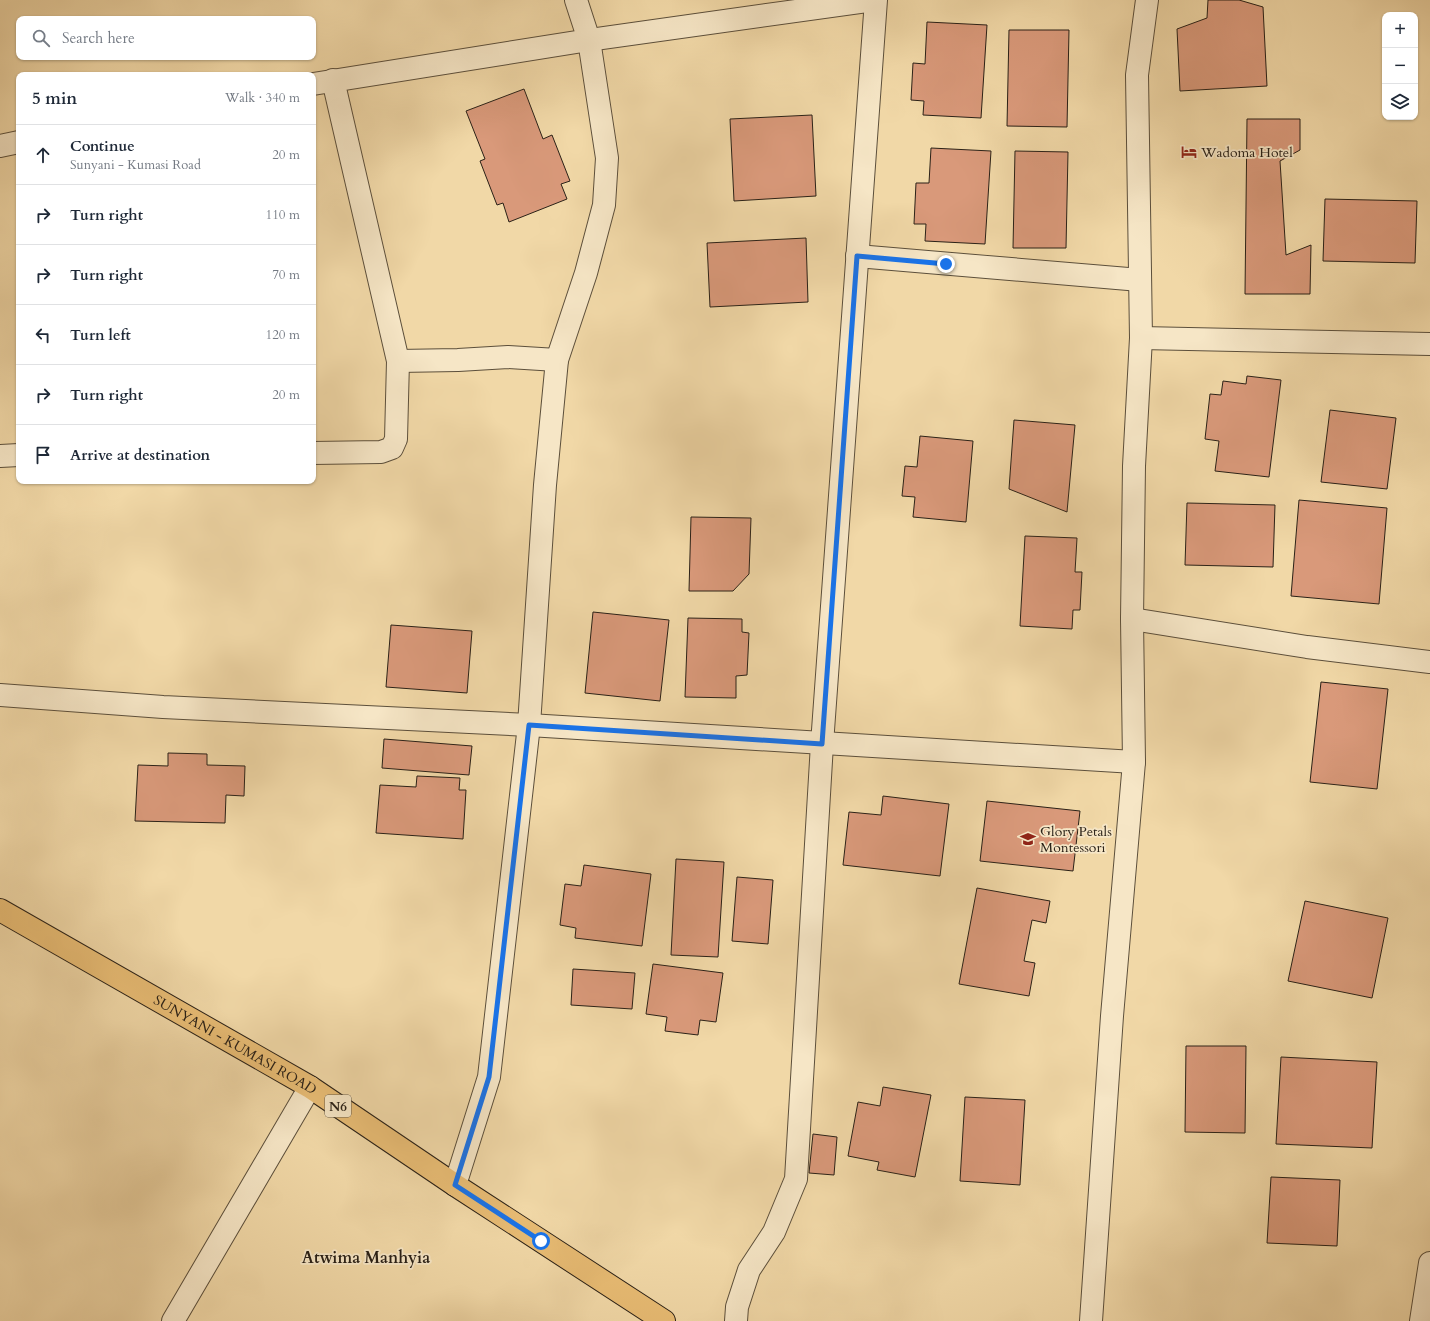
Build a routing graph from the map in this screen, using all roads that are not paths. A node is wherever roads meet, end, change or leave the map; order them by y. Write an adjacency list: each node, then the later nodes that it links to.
1 (576, 0): 4 (street)
2 (875, 0): 4 (street); 8 (street)
3 (1147, 0): 9 (street)
4 (589, 40): 5 (street); 12 (street)
5 (323, 82): 13 (street)
6 (16, 143): 7 (street)
7 (0, 146)
8 (857, 256): 9 (street); 21 (street)
9 (1140, 280): 10 (street)
10 (1141, 338): 11 (street); 17 (street)
11 (1430, 344)
12 (557, 360): 13 (street); 20 (street)
13 (398, 361): 14 (street)
14 (316, 453)
15 (16, 455): 16 (street)
16 (0, 456)
17 (1132, 619): 18 (street); 22 (street)
18 (1430, 662)
19 (0, 695): 20 (street)
20 (529, 725): 21 (street); 25 (street)
21 (822, 744): 22 (street); 29 (street)
22 (1134, 762): 30 (street)
23 (0, 910): 24 (main road, SUNYANI - KUMASI ROAD / N6)
24 (310, 1087): 25 (main road, SUNYANI - KUMASI ROAD / N6); 27 (street)
25 (455, 1185): 28 (main road, SUNYANI - KUMASI ROAD / N6)
26 (1430, 1263): 31 (street)
27 (173, 1321)
28 (664, 1321)
29 (736, 1321)
30 (1091, 1321)
31 (1421, 1321)

